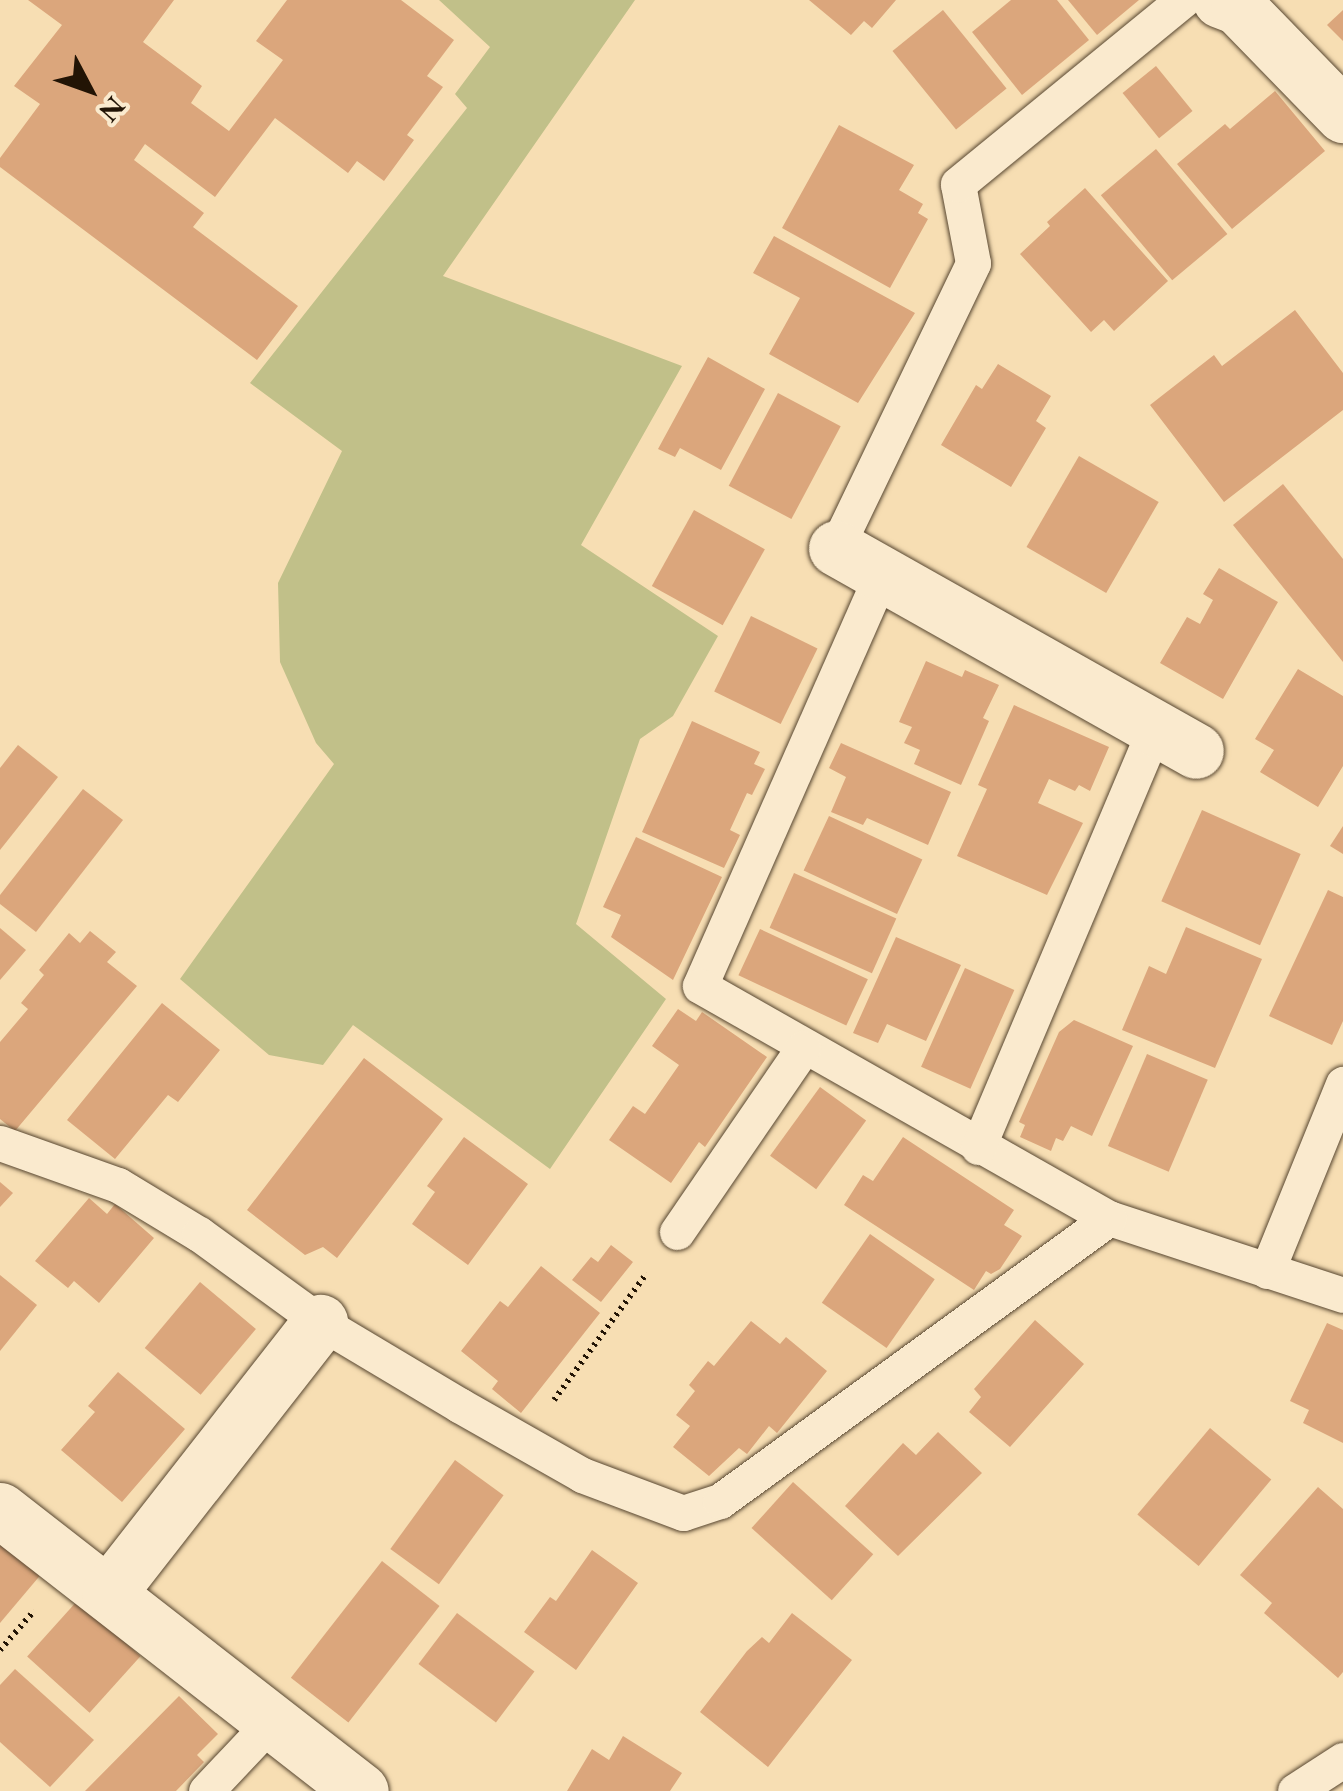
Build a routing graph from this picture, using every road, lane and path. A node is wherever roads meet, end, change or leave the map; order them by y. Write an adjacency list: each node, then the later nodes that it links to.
1 (1182, 0): 4 (lane)
2 (1234, 2): 3 (street)
3 (1343, 115)
4 (859, 560): 5 (street); 6 (lane)
5 (1176, 739): 9 (lane)
6 (803, 1048): 9 (lane); 11 (lane)
7 (1343, 1084): 12 (lane)
8 (0, 1143): 14 (lane)
9 (978, 1147): 10 (lane)
10 (1109, 1218): 12 (lane); 15 (lane)
11 (677, 1232): 15 (path)
12 (1267, 1271): 13 (lane)
13 (1343, 1296)
14 (320, 1322): 15 (lane); 17 (street)
15 (523, 1442)
16 (0, 1510): 17 (street)
17 (109, 1592): 18 (street)
18 (273, 1720): 20 (lane); 21 (street)
19 (1343, 1760): 22 (lane)
20 (206, 1791)
21 (361, 1791)
22 (1295, 1791)

